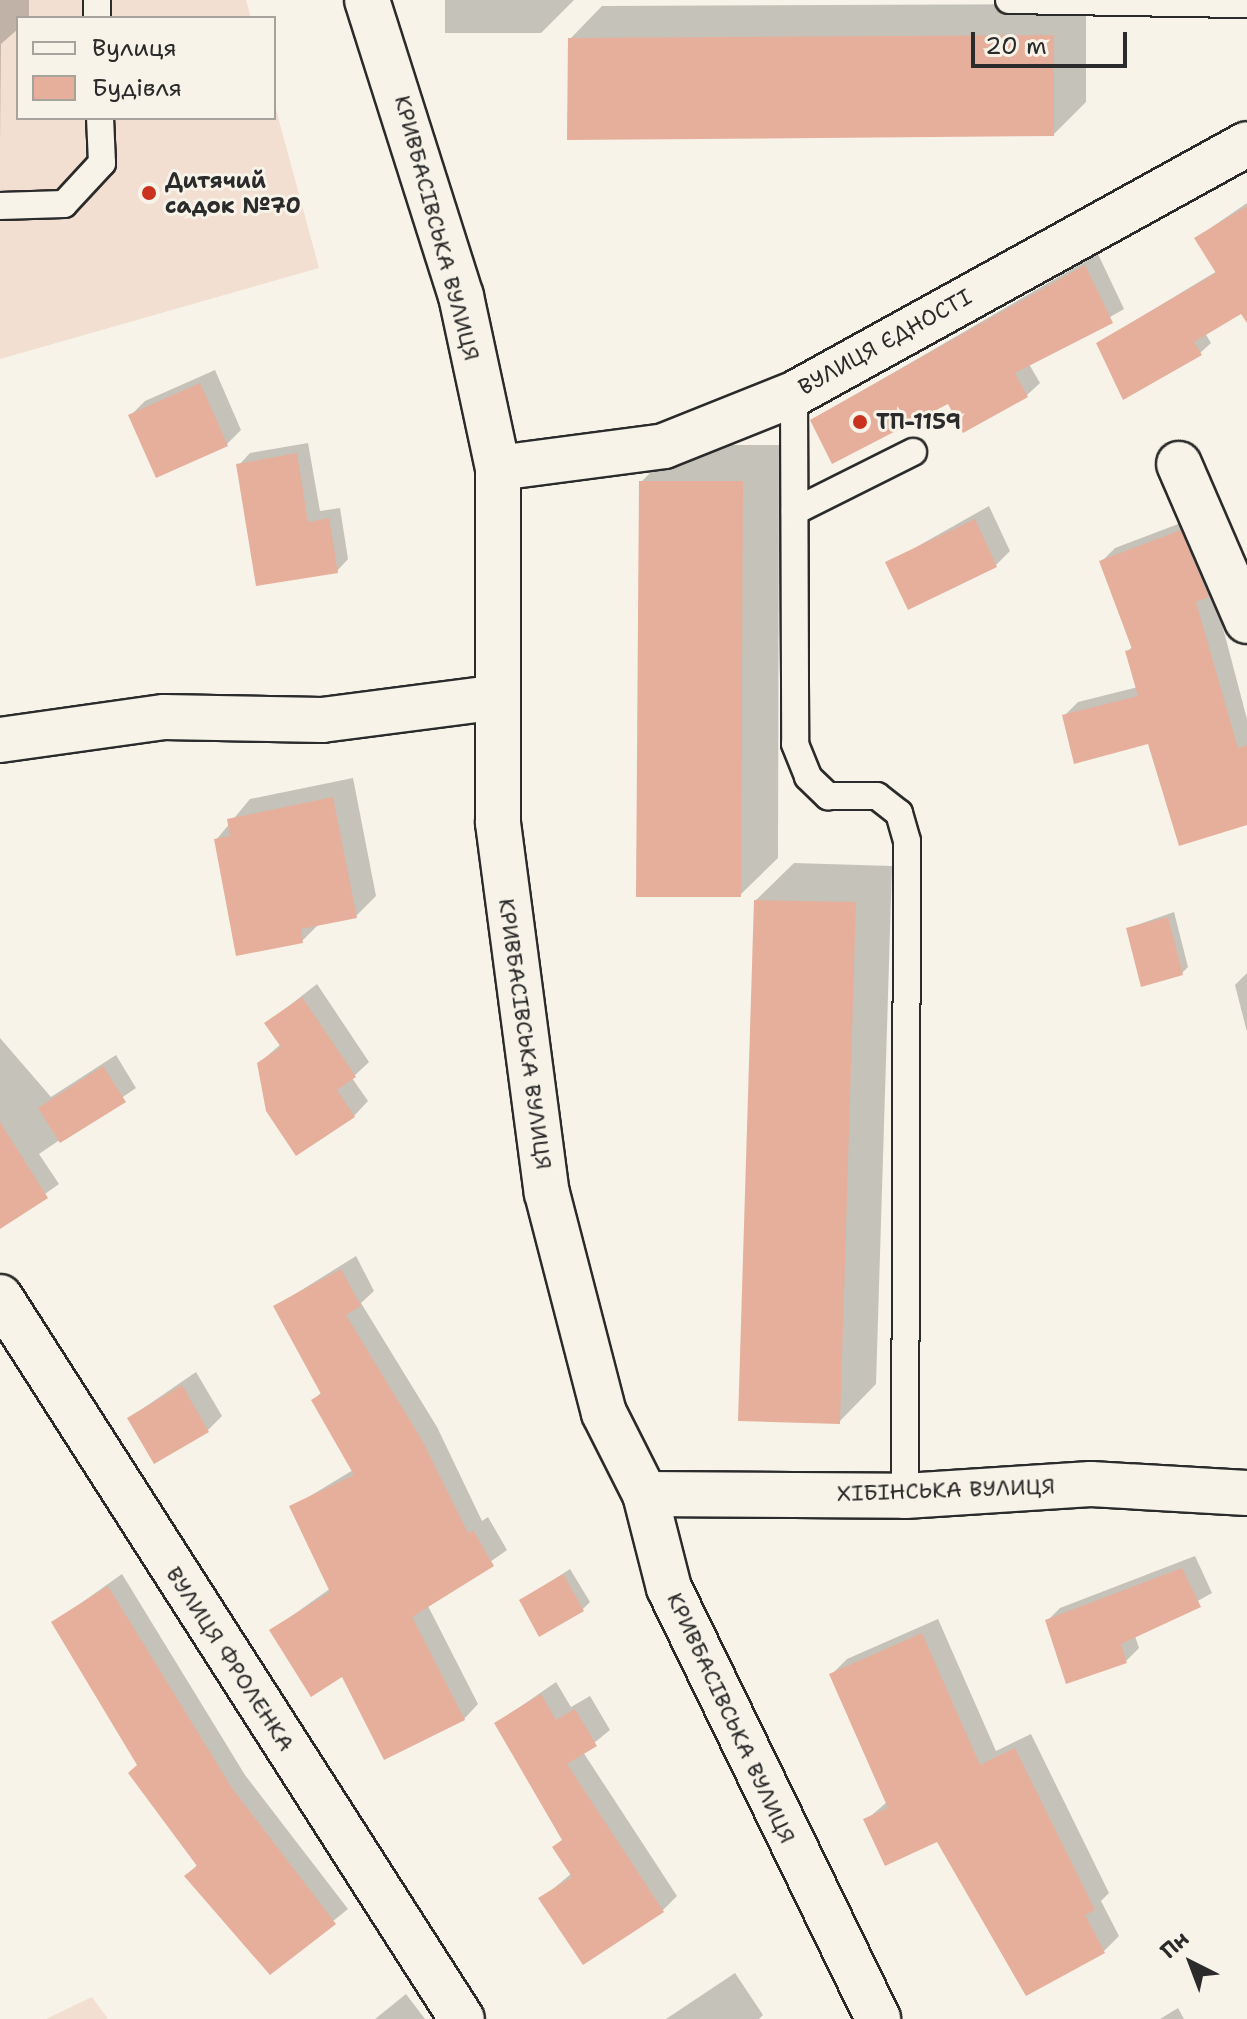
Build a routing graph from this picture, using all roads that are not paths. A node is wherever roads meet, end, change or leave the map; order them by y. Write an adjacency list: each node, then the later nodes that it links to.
1 (367, 0): 10 (street, КРИВБАСІВСЬКА ВУЛИЦЯ)
2 (1009, 0): 3 (lane)
3 (1247, 4)
4 (100, 120): 6 (lane)
5 (1247, 144): 7 (street, ВУЛИЦЯ ЄДНОСТІ)
6 (0, 206)
7 (794, 394): 10 (street, ВУЛИЦЯ ЄДНОСТІ); 11 (lane)
8 (913, 452): 11 (lane)
9 (1179, 464): 12 (street)
10 (498, 468): 13 (street, КРИВБАСІВСЬКА ВУЛИЦЯ)
11 (795, 511): 18 (lane)
12 (1247, 621)
13 (498, 697): 14 (street); 17 (street, КРИВБАСІВСЬКА ВУЛИЦЯ)
14 (0, 740)
15 (0, 1297): 19 (street, ВУЛИЦЯ ФРОЛЕНКА)
16 (1247, 1493): 18 (street, ХІБІНСЬКА ВУЛИЦЯ)
17 (645, 1494): 18 (street, ХІБІНСЬКА ВУЛИЦЯ); 20 (street, КРИВБАСІВСЬКА ВУЛИЦЯ)
18 (905, 1496)
19 (462, 2019)
20 (878, 2019)

